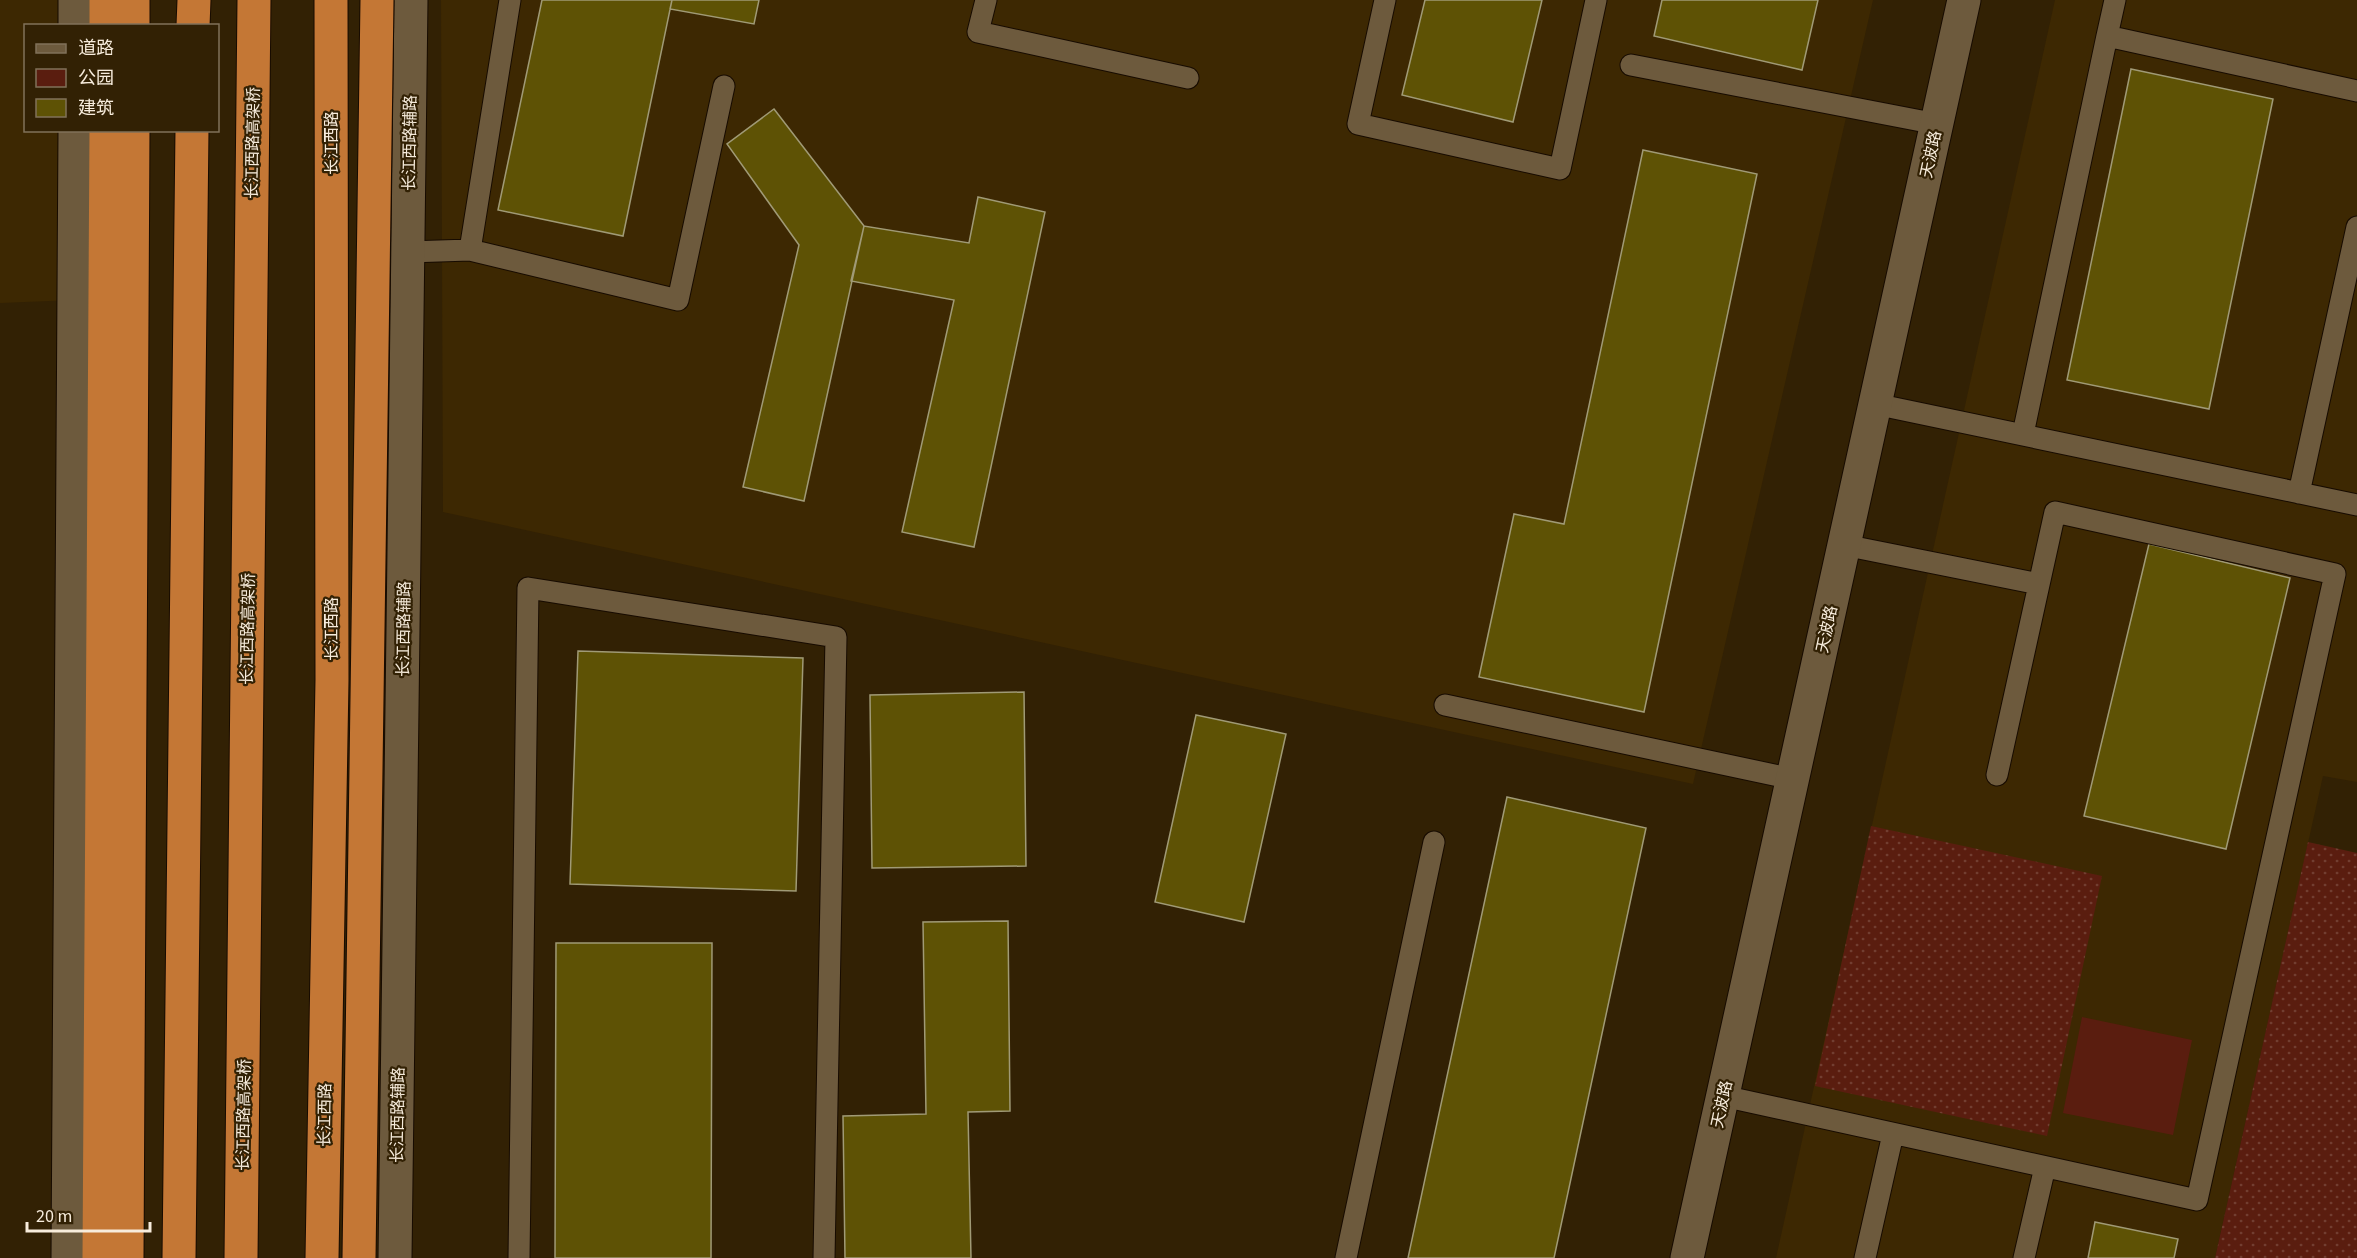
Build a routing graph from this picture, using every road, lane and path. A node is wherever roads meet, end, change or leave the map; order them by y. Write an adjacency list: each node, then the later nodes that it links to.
1 (75, 0): 15 (street)
2 (106, 0): 16 (highway)
3 (133, 0): 17 (highway)
4 (194, 0): 18 (highway)
5 (254, 0): 49 (highway, 长江西路高架桥)
6 (331, 0): 50 (highway, 长江西路)
7 (377, 0): 51 (highway, bridge)
8 (411, 0): 31 (street, 长江西路辅路)
9 (510, 0): 30 (lane)
10 (986, 0): 21 (lane)
11 (1385, 0): 12 (lane)
12 (1596, 0)
13 (1964, 0): 24 (street, 天波路)
14 (2115, 0): 19 (lane)
15 (75, 24)
16 (106, 24)
17 (133, 24)
18 (193, 24)
19 (2107, 36): 23 (lane); 33 (lane)
20 (1631, 65): 24 (lane)
21 (1188, 78)
22 (724, 86): 30 (lane)
23 (2357, 91)
24 (1937, 124): 32 (street, 天波路)
25 (75, 132): 45 (street)
26 (106, 132): 46 (highway)
27 (133, 132): 47 (highway)
28 (192, 132): 48 (highway)
29 (2357, 227): 34 (lane)
30 (470, 250): 31 (lane)
31 (408, 252): 52 (street, 长江西路辅路)
32 (1875, 404): 33 (lane); 36 (street, 天波路)
33 (2023, 434): 34 (lane)
34 (2299, 493): 35 (lane)
35 (2357, 505)
36 (1844, 545): 37 (lane); 40 (street, 天波路)
37 (2039, 584): 39 (lane); 44 (lane)
38 (1445, 705): 40 (lane)
39 (1997, 775)
40 (1793, 779): 42 (street, 天波路)
41 (1434, 842): 55 (lane)
42 (1723, 1096): 43 (lane); 56 (street, 天波路)
43 (1893, 1134): 44 (lane); 57 (lane)
44 (2045, 1167): 58 (lane)
45 (68, 1258)
46 (99, 1258)
47 (127, 1258)
48 (179, 1258)
49 (241, 1258)
50 (322, 1258)
51 (359, 1258)
52 (395, 1258)
53 (519, 1258): 54 (lane)
54 (824, 1258)
55 (1346, 1258)
56 (1688, 1258)
57 (1865, 1258)
58 (2024, 1258)

